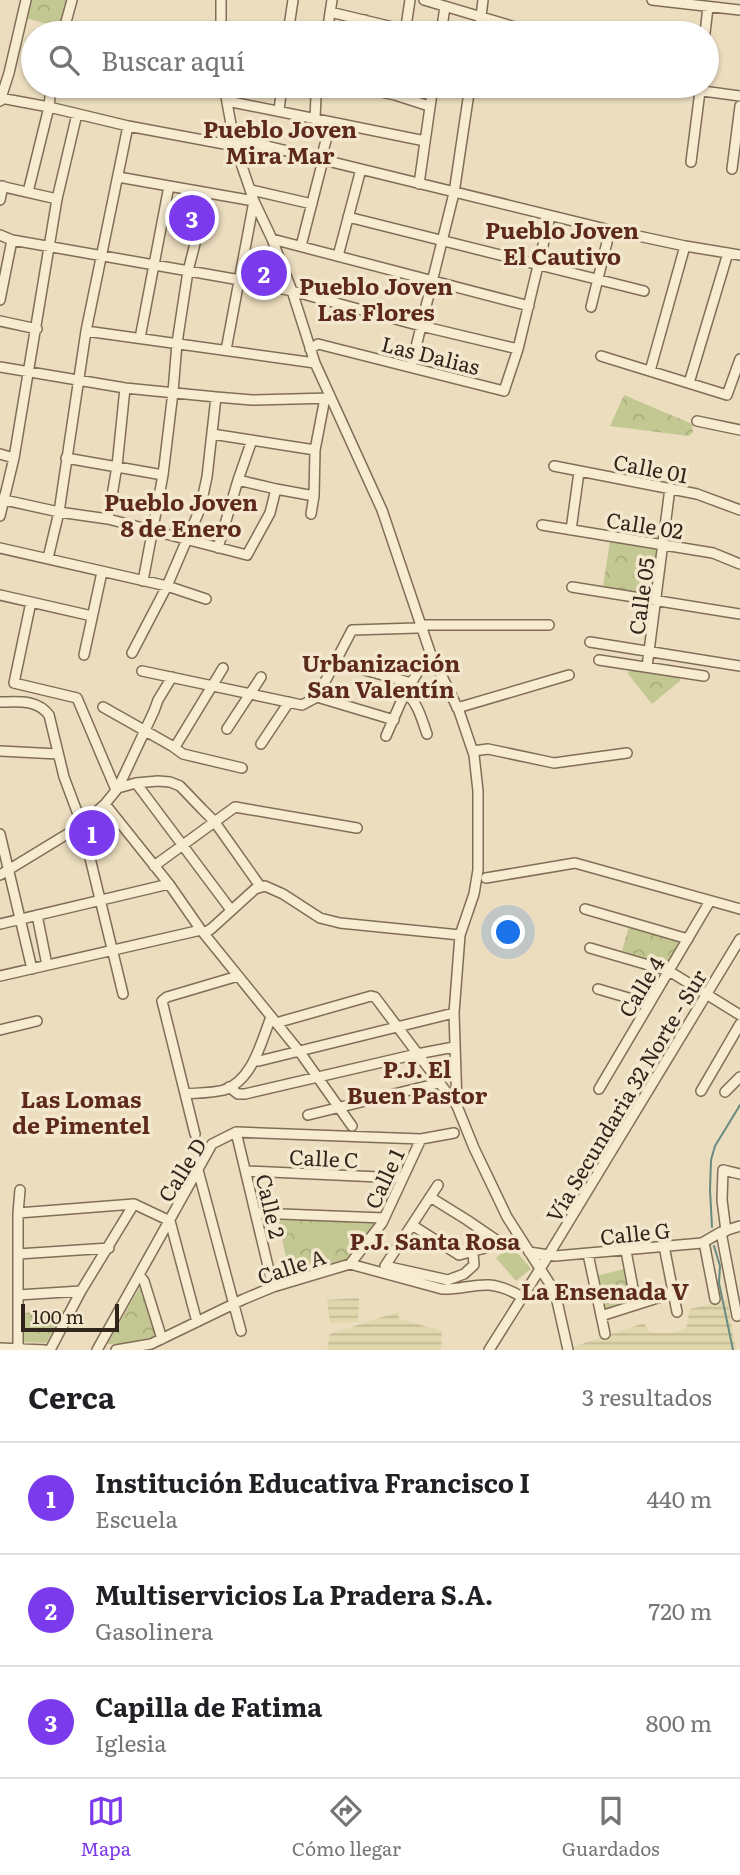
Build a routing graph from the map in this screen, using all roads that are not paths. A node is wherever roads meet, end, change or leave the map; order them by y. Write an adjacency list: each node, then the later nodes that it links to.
1 (26, 0): 16 (street)
2 (72, 0): 17 (street)
3 (222, 0): 18 (street)
4 (293, 0): 19 (street)
5 (332, 0): 13 (street)
6 (410, 0): 22 (street)
7 (424, 0): 10 (street)
8 (483, 0): 14 (street)
9 (652, 0): 11 (street)
10 (445, 6): 14 (street); 23 (street)
11 (708, 7): 12 (street); 26 (street)
12 (740, 10)
13 (330, 12): 15 (street); 20 (street)
14 (480, 18): 24 (street); 25 (street)
15 (365, 20): 21 (street)
16 (21, 21)
17 (67, 21)
18 (221, 21)
19 (290, 21)
20 (329, 21)
21 (368, 21)
22 (407, 21)
23 (443, 21)
24 (480, 21)
25 (491, 21)
26 (706, 21)
27 (21, 22): 38 (street)
28 (719, 93): 29 (street)
29 (740, 96)
30 (50, 98): 42 (street)
31 (226, 98): 39 (street)
32 (280, 98): 43 (street)
33 (318, 98): 45 (street)
34 (411, 98): 40 (street)
35 (431, 98): 40 (street)
36 (468, 98): 61 (street)
37 (699, 98): 51 (street)
38 (0, 99): 42 (street)
39 (227, 101): 43 (street); 49 (street)
40 (429, 106): 48 (street)
41 (740, 106): 53 (street)
42 (49, 107): 44 (street); 59 (street)
43 (279, 110): 45 (street)
44 (78, 114): 47 (street); 62 (street)
45 (315, 118): 46 (street)
46 (331, 122): 48 (street); 50 (street)
47 (128, 126): 49 (street); 54 (street)
48 (425, 141): 55 (street)
49 (235, 146): 50 (street); 58 (street)
50 (322, 160): 52 (street); 65 (street)
51 (691, 162)
52 (361, 169): 55 (street); 67 (street)
53 (732, 169)
54 (118, 177): 57 (street); 78 (street)
55 (419, 184): 61 (street)
56 (2, 186): 59 (street); 63 (street)
57 (169, 186): 60 (street); 81 (street)
58 (251, 190): 64 (street); 65 (street)
59 (29, 192): 62 (street)
60 (208, 193): 64 (street); 82 (street)
61 (454, 193): 66 (street); 72 (street)
62 (58, 199): 73 (street)
63 (0, 200)
64 (254, 201): 70 (street); 83 (street)
65 (312, 204): 74 (street)
66 (550, 216): 68 (street); 80 (street)
67 (348, 217): 72 (street); 79 (street)
68 (610, 230): 75 (street); 84 (street)
69 (0, 235): 71 (street)
70 (272, 239): 74 (street); 86 (street)
71 (12, 240): 73 (street); 88 (street)
72 (442, 240): 80 (street); 85 (street)
73 (49, 246): 78 (street); 93 (street)
74 (301, 246): 79 (street)
75 (685, 246): 76 (street); 105 (street)
76 (728, 253): 77 (street); 108 (street)
77 (740, 255)
78 (100, 256): 81 (street); 94 (street)
79 (338, 256): 85 (street)
80 (539, 263): 84 (street); 89 (street)
81 (154, 265): 82 (street); 95 (street)
82 (188, 271): 83 (street); 96 (street)
83 (240, 280): 86 (street); 99 (street)
84 (598, 280): 87 (street); 90 (street)
85 (433, 281): 89 (street); 92 (street)
86 (292, 291): 92 (street); 97 (street)
87 (644, 291)
88 (0, 300)
89 (529, 306): 98 (street)
90 (592, 307)
91 (0, 321): 93 (street)
92 (421, 326): 98 (street); 104 (street)
93 (37, 330): 106 (street)
94 (86, 331): 95 (street); 107 (street)
95 (140, 338): 96 (street)
96 (177, 343): 99 (street); 110 (street)
97 (310, 349): 102 (street); 104 (street, Las Dalias)
98 (517, 349): 104 (street, Las Dalias)
99 (226, 350): 102 (street)
100 (601, 356): 105 (street)
101 (740, 359): 108 (street)
102 (315, 363): 112 (street)
103 (0, 367): 106 (street)
104 (411, 367)
105 (650, 371): 108 (street)
106 (29, 373): 107 (street); 119 (street)
107 (78, 381): 109 (street); 120 (street)
108 (689, 383)
109 (125, 388): 110 (street); 121 (street)
110 (173, 392): 111 (street); 124 (street)
111 (216, 397): 112 (street); 115 (street)
112 (328, 398): 117 (street); 154 (street)
113 (696, 421): 114 (street)
114 (740, 430)
115 (212, 434): 116 (street); 138 (street)
116 (252, 440): 117 (street); 125 (street)
117 (315, 450): 128 (street)
118 (0, 454): 119 (street)
119 (14, 458): 129 (street)
120 (66, 458): 121 (street); 131 (street)
121 (117, 466): 124 (street); 134 (street)
122 (554, 467): 123 (street, Calle 01)
123 (579, 472): 126 (street, Calle 01); 137 (street)
124 (163, 475): 136 (street)
125 (238, 480): 127 (street); 141 (street)
126 (670, 488): 130 (street, Calle 01); 139 (street, Calle 05)
127 (276, 489): 128 (street); 141 (street)
128 (314, 496): 132 (street)
129 (2, 499): 131 (street); 133 (street)
130 (740, 510)
131 (59, 512): 134 (street); 142 (street)
132 (311, 514)
133 (0, 516)
134 (108, 519): 136 (street)
135 (542, 525): 137 (street, Calle 02)
136 (152, 530): 138 (street); 145 (street)
137 (571, 530): 139 (street, Calle 02)
138 (187, 540): 141 (street); 146 (street)
139 (664, 545): 143 (street, Calle 02); 150 (street, Calle 05)
140 (0, 548): 142 (street)
141 (218, 548)
142 (48, 558): 144 (street)
143 (740, 564)
144 (102, 572): 145 (street); 153 (street)
145 (143, 581): 146 (street)
146 (167, 586): 149 (street); 159 (street)
147 (572, 587): 150 (street)
148 (0, 595): 151 (street)
149 (206, 599)
150 (657, 600): 152 (street); 157 (street, Calle 05)
151 (31, 602): 153 (street); 193 (street)
152 (740, 614)
153 (92, 616): 160 (street)
154 (420, 625): 155 (street); 158 (street); 162 (street)
155 (549, 625)
156 (590, 642): 157 (street)
157 (650, 651): 163 (street); 164 (street, Calle 05)
158 (430, 652): 171 (street); 179 (street)
159 (132, 653)
160 (84, 655)
161 (599, 660): 164 (street)
162 (335, 662): 171 (street); 175 (street)
163 (740, 666)
164 (647, 667): 168 (street)
165 (223, 668): 172 (street)
166 (142, 671): 169 (street)
167 (569, 675): 179 (street)
168 (704, 676)
169 (172, 677): 172 (street); 182 (street)
170 (261, 677): 174 (street)
171 (412, 683): 173 (street)
172 (212, 685): 174 (street); 186 (street)
173 (406, 693): 180 (street); 183 (street)
174 (250, 694): 177 (street); 181 (street)
175 (317, 697): 177 (street); 180 (street)
176 (0, 702): 190 (street)
177 (289, 702): 185 (street)
178 (103, 707): 182 (street)
179 (457, 708): 188 (street)
180 (394, 720): 184 (street)
181 (227, 729)
182 (145, 730): 186 (street); 193 (street)
183 (427, 734)
184 (386, 736)
185 (261, 744)
186 (174, 747): 191 (street)
187 (0, 751): 190 (street)
188 (473, 751): 189 (street); 214 (street)
189 (627, 753)
190 (58, 754): 196 (street)
191 (242, 768)
192 (136, 783): 193 (street); 195 (street); 199 (street)
193 (117, 789): 194 (street)
194 (105, 804): 196 (street); 200 (street)
195 (214, 821): 197 (street); 199 (street); 204 (street)
196 (82, 825): 201 (street); 205 (street)
197 (357, 828)
198 (0, 834): 201 (street)
199 (183, 844): 200 (street); 209 (street)
200 (154, 866): 203 (street)
201 (4, 873): 211 (street)
202 (486, 878): 206 (street)
203 (169, 884): 205 (street); 213 (street)
204 (260, 886): 209 (street); 214 (street)
205 (100, 900): 210 (street); 218 (street)
206 (710, 901): 208 (street); 215 (street, Calle 4)
207 (585, 909): 215 (street)
208 (740, 909)
209 (231, 910): 213 (street)
210 (37, 915): 211 (street); 219 (street)
211 (20, 919): 212 (street); 220 (street)
212 (0, 924)
213 (202, 931): 218 (street); 223 (street)
214 (460, 935): 228 (street)
215 (688, 939): 221 (street, Calle 4)
216 (740, 939): 226 (street, Vía Secundaria 32 Norte - Sur)
217 (590, 948): 221 (street)
218 (112, 950): 219 (street); 225 (street)
219 (47, 965): 220 (street)
220 (32, 969): 222 (street)
221 (669, 971): 226 (street); 227 (street, Calle 4)
222 (0, 976)
223 (238, 976): 230 (street); 246 (street)
224 (598, 989): 227 (street)
225 (123, 994)
226 (707, 994): 229 (street); 280 (street, Vía Secundaria 32 Norte - Sur)
227 (649, 1004): 243 (street, Calle 4)
228 (454, 1013): 233 (street); 235 (street)
229 (740, 1016)
230 (273, 1020): 233 (street); 236 (street); 238 (street)
231 (37, 1021): 234 (street)
232 (740, 1024): 244 (street)
233 (397, 1027): 236 (street); 237 (street)
234 (0, 1030)
235 (454, 1046): 237 (street); 248 (street)
236 (299, 1051): 238 (street); 239 (street)
237 (417, 1054): 239 (street); 241 (street)
238 (254, 1061): 242 (street)
239 (317, 1077): 242 (street); 247 (street)
240 (740, 1077): 245 (street)
241 (439, 1083): 247 (street); 248 (street)
242 (229, 1087): 246 (street)
243 (599, 1089)
244 (701, 1091)
245 (726, 1092)
246 (185, 1094): 252 (street)
247 (339, 1107): 249 (street); 250 (street)
248 (457, 1107): 270 (street)
249 (308, 1115)
250 (352, 1126)
251 (236, 1132): 254 (street, Calle D); 255 (street, Calle D); 256 (street, Calle 2)
252 (195, 1133)
253 (454, 1133): 254 (street, Calle D)
254 (421, 1139): 258 (street, Calle 1)
255 (198, 1170): 266 (street, Calle D); 290 (street)
256 (246, 1171): 258 (street, Calle C); 264 (street, Calle 2)
257 (740, 1174): 269 (street)
258 (401, 1178): 265 (street, Calle 1)
259 (438, 1185): 261 (street)
260 (20, 1190): 263 (street)
261 (430, 1198): 267 (street); 272 (street)
262 (134, 1204): 263 (street); 266 (street); 274 (street)
263 (18, 1213): 278 (street)
264 (256, 1213): 265 (street); 284 (street, Calle 2)
265 (384, 1218): 281 (street, Calle 1)
266 (170, 1221): 283 (street, Calle D); 295 (street)
267 (412, 1225): 277 (street); 277 (street)
268 (740, 1226): 269 (street, Calle G)
269 (723, 1231): 271 (street, Calle G); 294 (street)
270 (519, 1239): 272 (street); 276 (street)
271 (704, 1242): 273 (street, Calle G); 289 (street)
272 (502, 1244): 277 (street)
273 (664, 1246): 275 (street, Calle G); 286 (street)
274 (108, 1248): 278 (street); 285 (street)
275 (626, 1251): 279 (street, Calle G); 291 (street)
276 (529, 1252): 280 (street, Calle G); 282 (street)
277 (473, 1253)
278 (18, 1254): 287 (street)
279 (588, 1254): 280 (street, Calle G); 293 (street)
280 (548, 1255): 282 (street, Vía Secundaria 32 Norte - Sur)
281 (349, 1264): 284 (street, Calle A); 288 (street, Calle A)
282 (540, 1269): 288 (street, Vía Secundaria 32 Norte - Sur); 305 (street)
283 (140, 1276): 298 (street); 302 (street, Calle D)
284 (273, 1287): 290 (street, Calle A)
285 (81, 1291): 287 (street); 301 (street)
286 (673, 1293): 291 (street); 292 (street)
287 (18, 1295): 300 (street)
288 (522, 1297): 304 (street, Vía Secundaria 32 Norte - Sur)
289 (715, 1299)
290 (234, 1303): 295 (street, Calle A); 296 (street)
291 (636, 1304): 293 (street)
292 (677, 1312)
293 (601, 1316): 297 (street)
294 (737, 1316)
295 (197, 1322): 298 (street, Calle A)
296 (241, 1331)
297 (605, 1334)
298 (162, 1339): 303 (street, Calle A)
299 (0, 1348): 300 (street)
300 (18, 1349): 301 (street)
301 (48, 1350)
302 (97, 1350)
303 (116, 1350)
304 (489, 1350)
305 (568, 1350)

